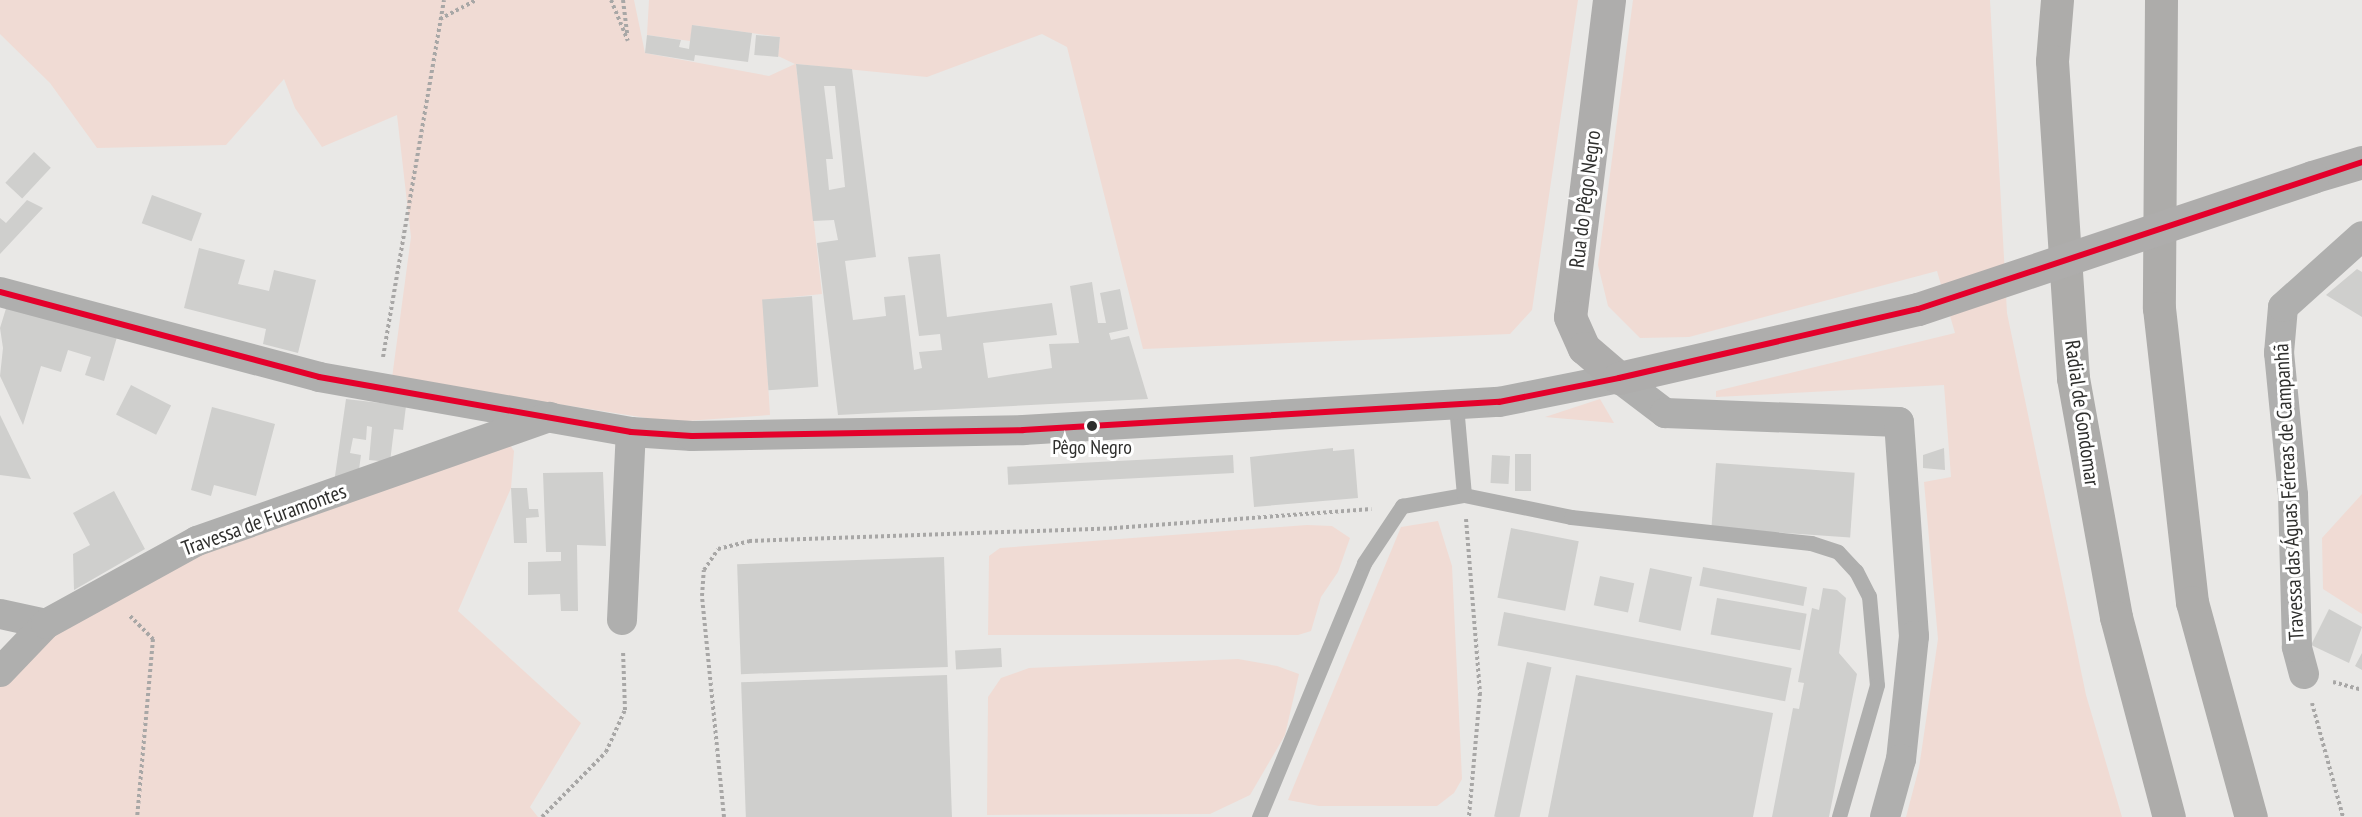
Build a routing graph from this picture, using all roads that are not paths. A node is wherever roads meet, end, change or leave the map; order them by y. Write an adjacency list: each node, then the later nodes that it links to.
1 (1609, 0): 9 (street, Rua do Pêgo Negro)
2 (2043, 0): 5 (highway)
3 (2057, 0): 5 (highway, Radial de Gondomar)
4 (2163, 7): 23 (highway)
5 (2052, 61): 22 (highway, Radial de Gondomar)
6 (2362, 162): 9 (street, bridge)
7 (2362, 236): 18 (street, Travessa das Águas Férreas de Campanhã)
8 (0, 292): 11 (street)
9 (1619, 378): 10 (street); 21 (street)
10 (1456, 405): 12 (street); 13 (lane)
11 (553, 416): 12 (street); 16 (street, Travessa de Furamontes)
12 (631, 432): 15 (street)
13 (1464, 495): 19 (lane); 20 (lane)
14 (0, 614): 16 (street)
15 (622, 620)
16 (46, 624): 17 (street, Travessa de Furamontes)
17 (0, 672)
18 (2304, 674)
19 (1259, 817)
20 (1839, 817)
21 (1885, 817)
22 (2169, 817)
23 (2252, 817)

